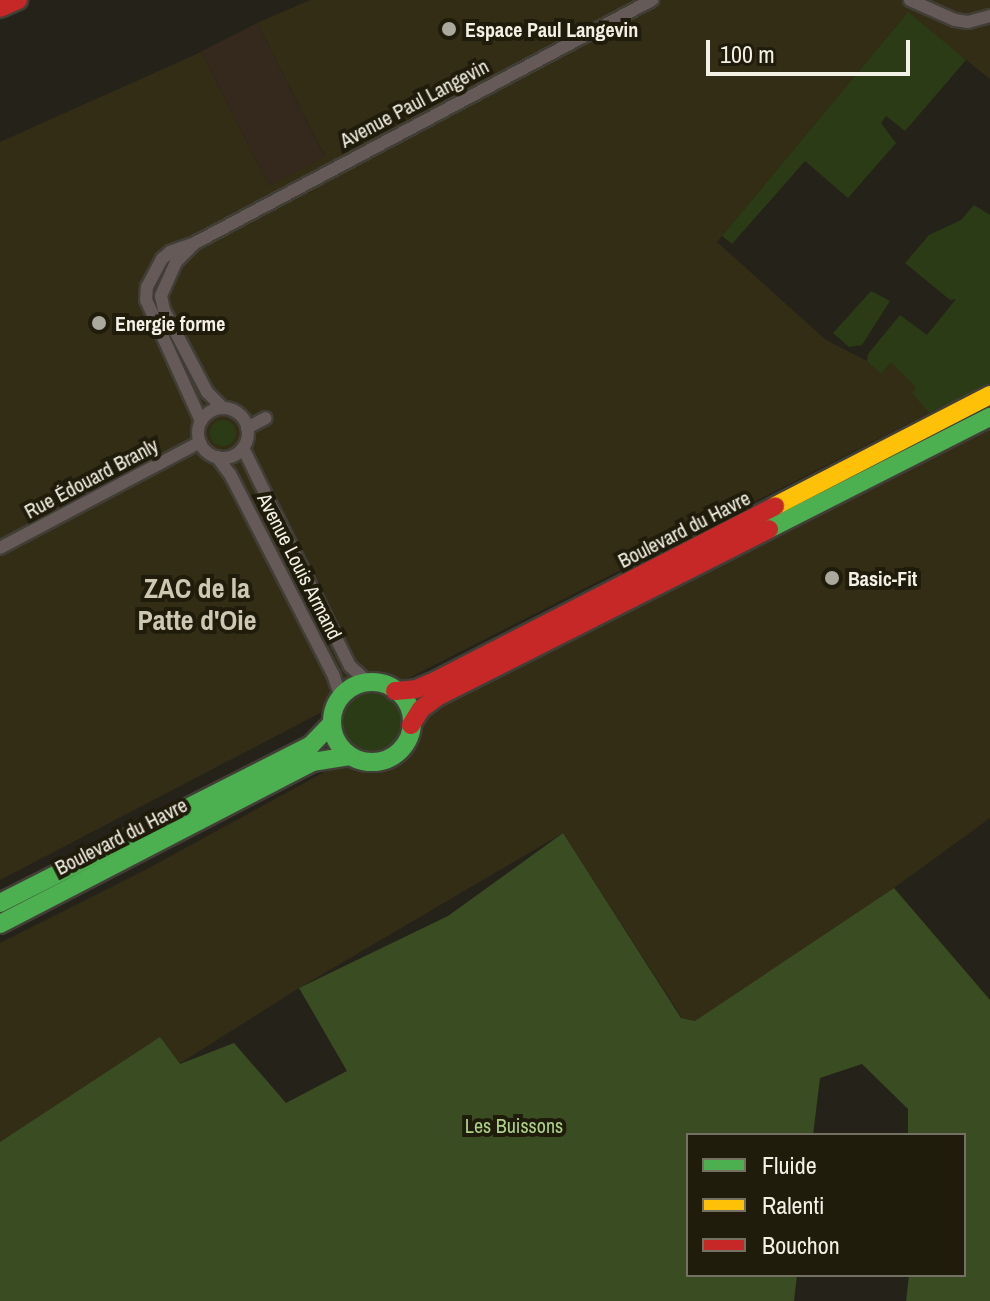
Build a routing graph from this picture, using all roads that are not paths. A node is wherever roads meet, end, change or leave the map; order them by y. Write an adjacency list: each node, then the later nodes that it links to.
1 (18, 0): 4 (main road)
2 (652, 0): 6 (street, Avenue Paul Langevin)
3 (910, 0): 5 (street)
4 (0, 8)
5 (990, 16)
6 (195, 243): 8 (street); 11 (street)
7 (990, 395): 18 (main road, Boulevard du Havre)
8 (223, 408): 11 (street); 12 (street)
9 (990, 417): 21 (main road, Boulevard du Havre)
10 (266, 418): 12 (street)
11 (201, 421): 13 (street)
12 (247, 428): 14 (street)
13 (200, 442): 15 (street); 16 (street, Rue Édouard Branly)
14 (243, 448): 15 (street); 17 (street, Avenue Louis Armand)
15 (217, 457): 19 (street, Avenue Louis Armand)
16 (0, 548)
17 (369, 683): 18 (main road); 19 (main road)
18 (395, 691): 21 (main road)
19 (341, 697): 20 (main road, Boulevard du Havre)
20 (332, 723): 22 (main road); 23 (main road, Boulevard du Havre)
21 (411, 725): 22 (main road, Boulevard du Havre)
22 (350, 756): 24 (main road, Boulevard du Havre)
23 (0, 903)
24 (0, 924)

